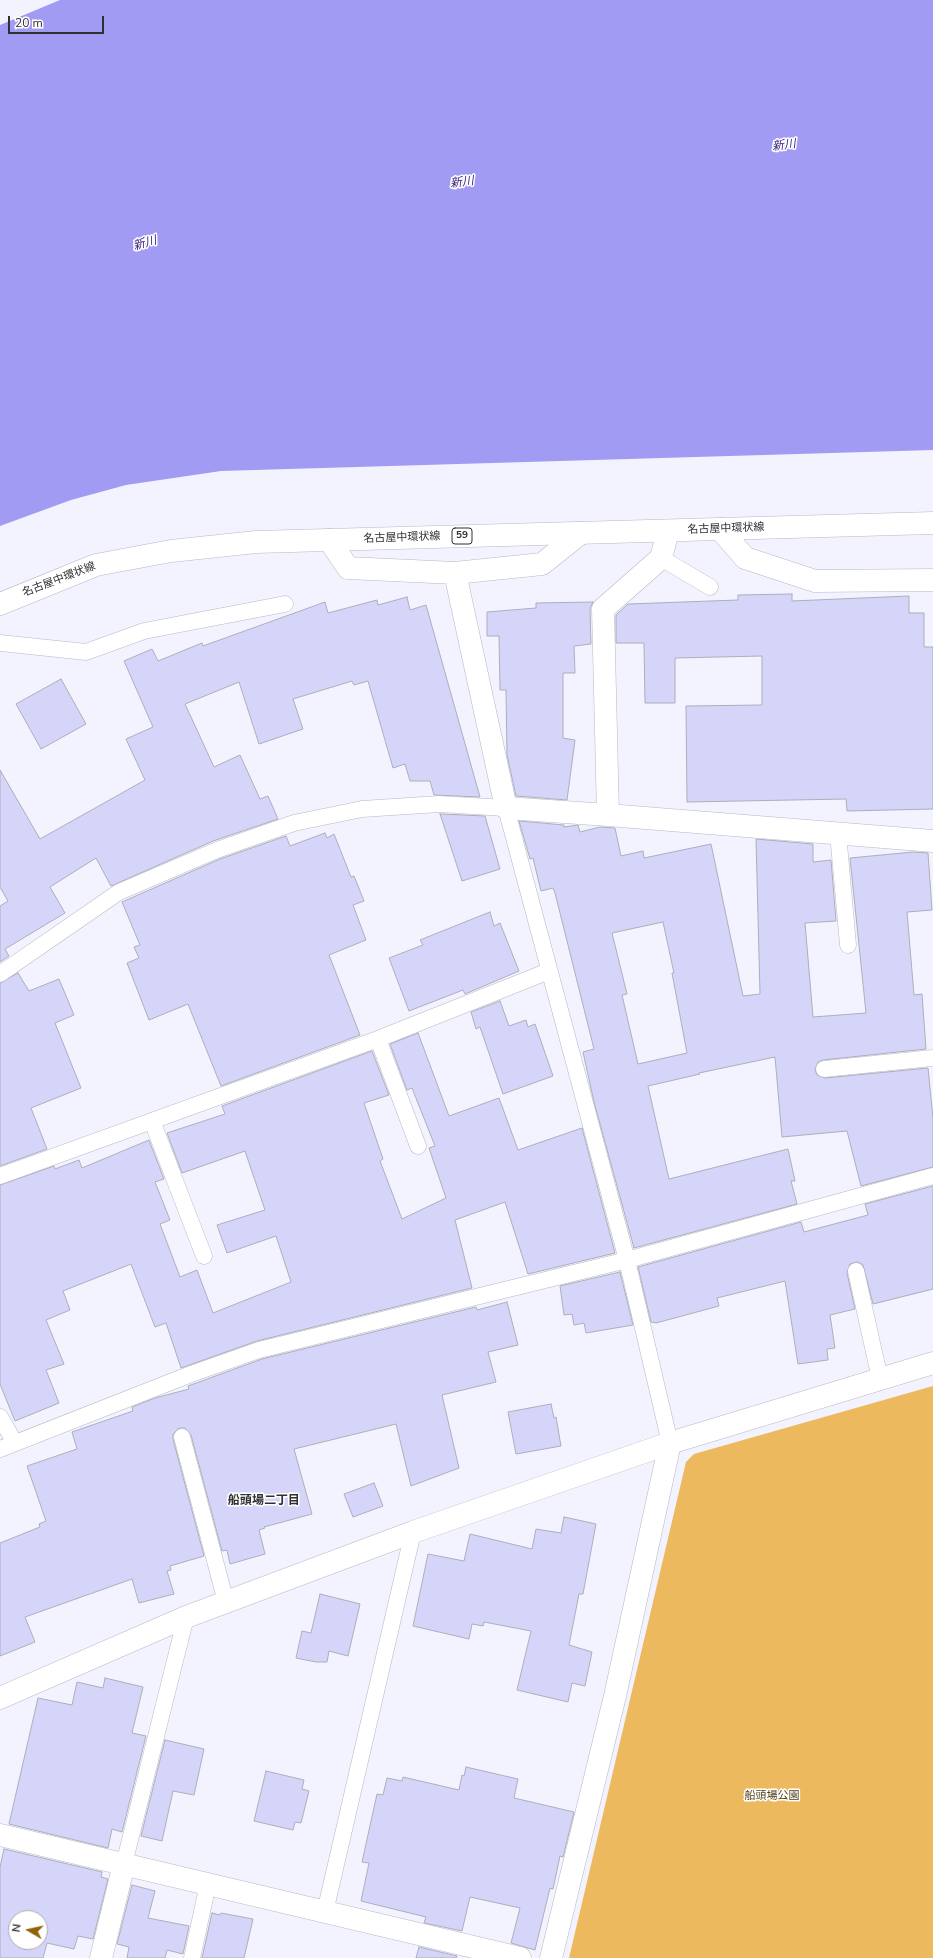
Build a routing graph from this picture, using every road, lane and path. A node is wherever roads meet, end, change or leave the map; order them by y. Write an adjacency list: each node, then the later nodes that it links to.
1 (933, 523): 2 (street, 名古屋中環状線 / 59)
2 (720, 529): 3 (street, 名古屋中環状線 / 59); 8 (street)
3 (668, 531): 4 (street, 名古屋中環状線 / 59); 6 (street)
4 (581, 533): 5 (street, 名古屋中環状線 / 59); 7 (street)
5 (329, 540): 7 (street); 10 (street, 名古屋中環状線 / 59)
6 (661, 558): 9 (lane); 14 (street)
7 (455, 573): 13 (street)
8 (933, 580)
9 (710, 587)
10 (0, 604)
11 (285, 604): 12 (lane)
12 (0, 643)
13 (506, 808): 14 (street); 18 (lane); 19 (lane)
14 (608, 814): 15 (street)
15 (838, 833): 16 (street); 17 (lane)
16 (933, 841)
17 (848, 946)
18 (550, 971): 20 (lane); 28 (lane)
19 (0, 974)
20 (378, 1039): 23 (lane); 24 (lane)
21 (933, 1058): 22 (lane)
22 (824, 1069)
23 (152, 1121): 25 (lane); 27 (lane)
24 (418, 1146)
25 (0, 1176)
26 (933, 1176): 28 (lane)
27 (204, 1256)
28 (627, 1260): 34 (lane); 35 (lane)
29 (856, 1271): 31 (lane)
30 (933, 1363): 31 (street)
31 (880, 1379): 35 (street)
32 (0, 1417): 34 (lane)
33 (182, 1437): 38 (lane)
34 (15, 1443): 36 (lane)
35 (670, 1443): 37 (street); 48 (street)
36 (0, 1449)
37 (413, 1532): 38 (street); 44 (lane)
38 (226, 1602): 39 (street)
39 (186, 1617): 40 (street); 42 (lane)
40 (0, 1698)
41 (0, 1835): 42 (street)
42 (124, 1864): 43 (street); 45 (street)
43 (208, 1884): 44 (street); 46 (lane)
44 (325, 1912): 47 (street)
45 (101, 1958)
46 (192, 1958)
47 (520, 1958)
48 (551, 1958)

